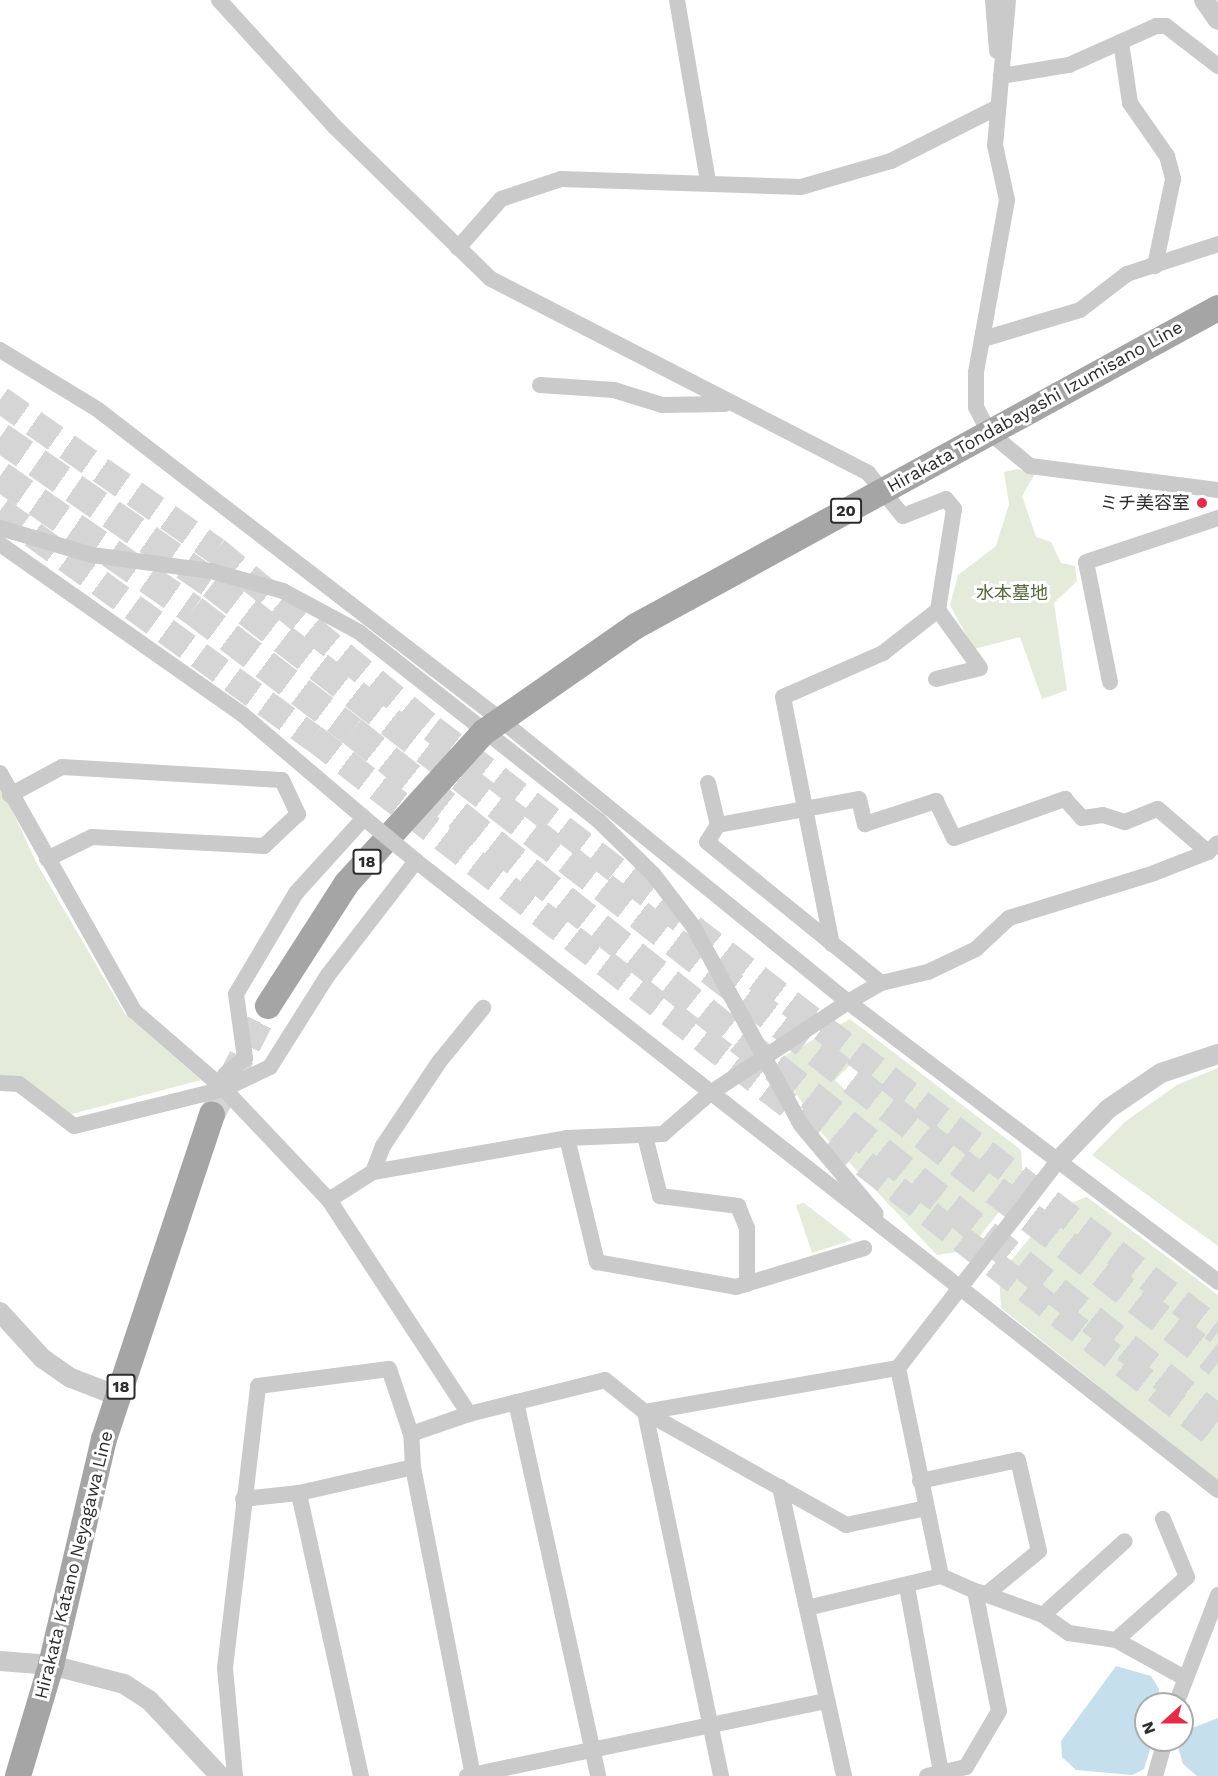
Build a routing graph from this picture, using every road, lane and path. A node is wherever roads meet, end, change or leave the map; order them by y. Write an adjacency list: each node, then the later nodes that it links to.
1 (219, 0): 13 (street)
2 (677, 0): 11 (street)
3 (993, 0): 9 (street)
4 (1008, 0): 9 (street)
5 (1204, 0): 6 (street)
6 (1218, 20)
7 (1121, 42): 8 (street); 9 (street); 14 (street)
8 (1218, 66)
9 (1001, 72): 10 (street)
10 (998, 107): 11 (street); 16 (street)
11 (708, 182): 13 (street)
12 (1218, 243): 14 (street)
13 (458, 248): 19 (street)
14 (1155, 266): 16 (street)
15 (1218, 308): 20 (main road, Hirakata Tondabayashi Izumisano Line / 20)
16 (982, 339): 20 (street)
17 (0, 350): 29 (street)
18 (540, 385): 19 (street)
19 (726, 404): 22 (street)
20 (989, 432): 21 (street); 22 (main road, Hirakata Tondabayashi Izumisano Line / 20)
21 (1218, 490)
22 (883, 491): 26 (street); 29 (main road, Hirakata Tondabayashi Izumisano Line / 20)
23 (1218, 518): 28 (street)
24 (0, 528): 29 (street)
25 (0, 544): 34 (street)
26 (938, 610): 27 (street); 33 (street)
27 (936, 679)
28 (1110, 682)
29 (493, 726): 41 (street); 42 (main road, 18); 54 (street)
30 (0, 773): 32 (street)
31 (708, 783): 35 (street)
32 (10, 795): 37 (street); 37 (street)
33 (805, 810): 35 (street); 36 (street); 39 (street)
34 (364, 818): 38 (street, bridge); 46 (street)
35 (718, 825): 39 (street)
36 (1213, 848): 40 (street)
37 (47, 859): 46 (street)
38 (416, 861): 46 (street); 47 (street)
39 (831, 944): 40 (street)
40 (881, 983): 41 (street)
41 (848, 1002): 47 (street, bridge); 51 (street)
42 (268, 1006)
43 (483, 1008): 52 (street)
44 (1218, 1054): 51 (street)
45 (0, 1083): 46 (street)
46 (224, 1089): 53 (street)
47 (709, 1094): 49 (street); 54 (street)
48 (212, 1115): 61 (main road, Hirakata Katano Neyagawa Line / 18)
49 (645, 1136): 50 (street); 57 (street)
50 (567, 1138): 52 (street); 57 (street)
51 (1058, 1161): 56 (street); 58 (street)
52 (373, 1172): 53 (street)
53 (329, 1200): 64 (street)
54 (891, 1234): 58 (street)
55 (864, 1248): 57 (street)
56 (1218, 1282)
57 (747, 1284)
58 (961, 1292): 60 (street); 69 (street)
59 (0, 1312): 61 (street)
60 (898, 1368): 63 (street); 67 (street)
61 (118, 1396): 83 (main road, Hirakata Katano Neyagawa Line / 18)
62 (516, 1402): 63 (street); 64 (street); 89 (street)
63 (645, 1412): 68 (street); 87 (street)
64 (470, 1414): 65 (street)
65 (411, 1434): 66 (street); 71 (street)
66 (413, 1467): 70 (street); 91 (street)
67 (920, 1481): 72 (street); 77 (street)
68 (780, 1487): 72 (street); 79 (street)
69 (1218, 1490)
70 (300, 1494): 71 (street); 95 (street)
71 (243, 1499): 94 (street)
72 (926, 1508): 75 (street)
73 (1163, 1519): 81 (street)
74 (1125, 1540): 80 (street)
75 (941, 1576): 76 (street); 77 (street)
76 (907, 1587): 79 (street); 90 (street)
77 (982, 1592): 80 (street); 90 (street)
78 (1218, 1595): 84 (street)
79 (807, 1608): 86 (street)
80 (1043, 1615): 81 (street)
81 (1116, 1640): 84 (street)
82 (0, 1661): 83 (street)
83 (51, 1665): 92 (main road, Hirakata Katano Neyagawa Line / 18); 93 (street)
84 (1183, 1677): 85 (street)
85 (1179, 1692)
86 (826, 1701): 87 (street); 98 (street)
87 (710, 1725): 89 (street); 97 (street)
88 (1162, 1752): 99 (street)
89 (593, 1753): 91 (street); 96 (street)
90 (934, 1774)
91 (470, 1775)
92 (18, 1776)
93 (220, 1776)
94 (235, 1776)
95 (361, 1776)
96 (598, 1776)
97 (721, 1776)
98 (844, 1776)
99 (1155, 1776)

